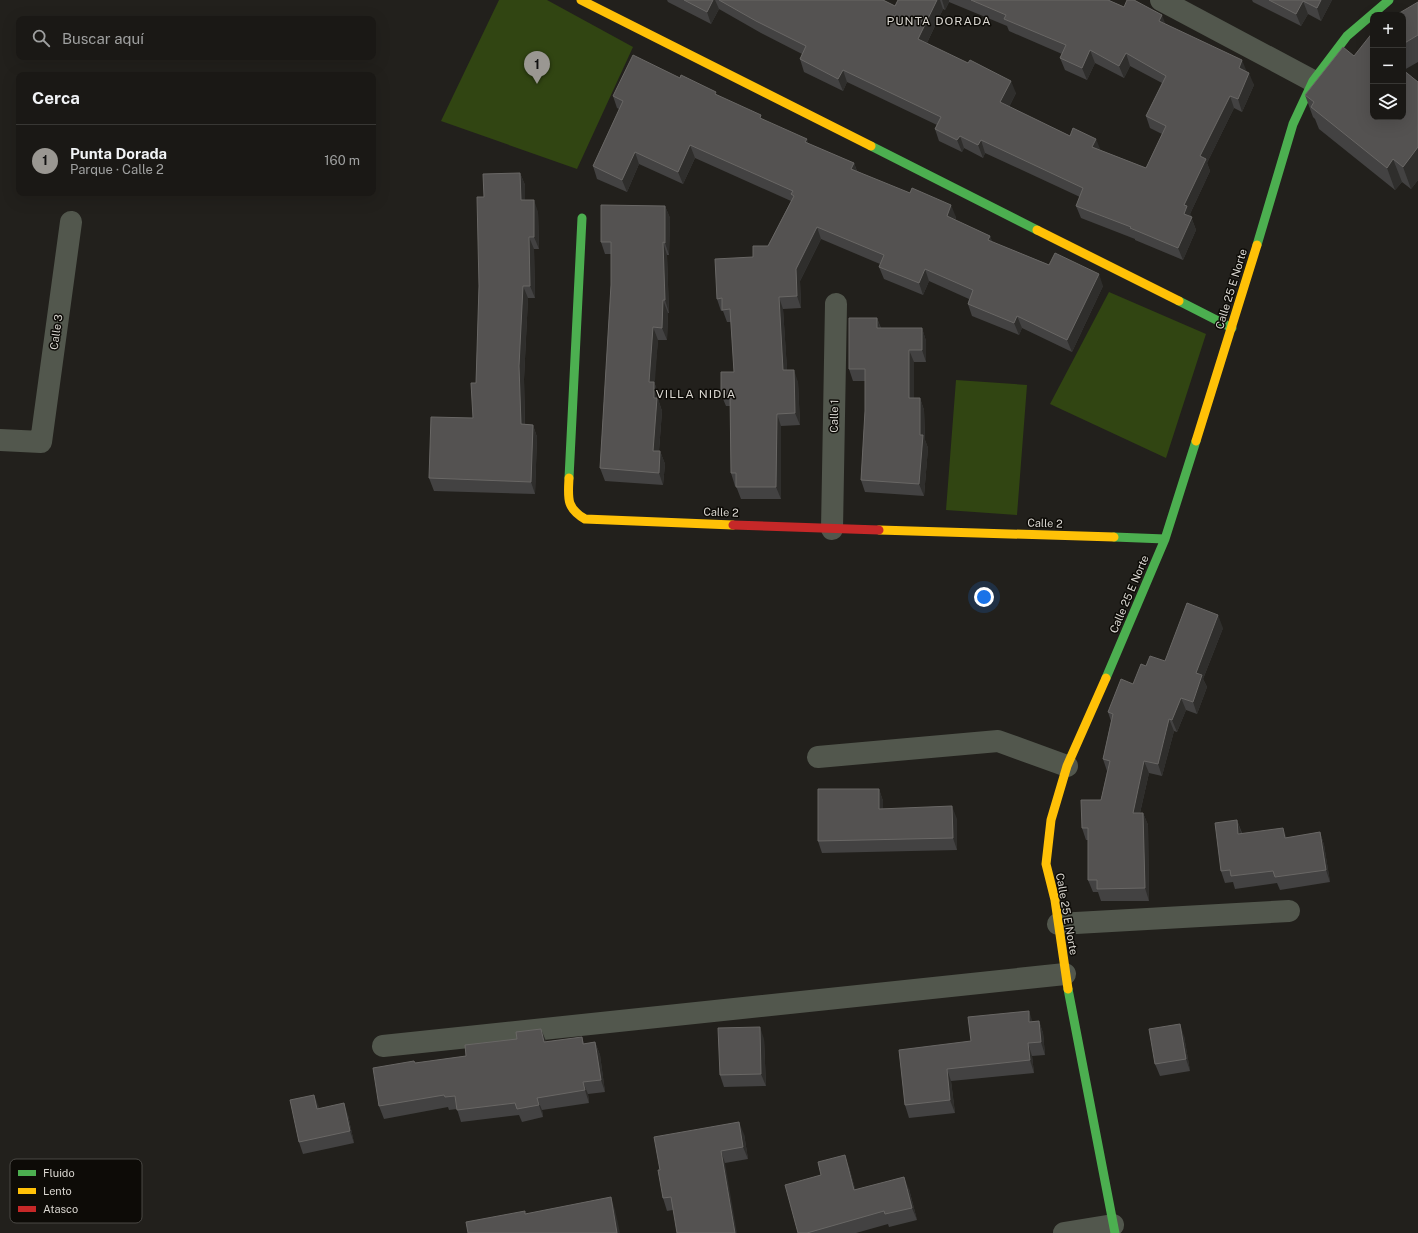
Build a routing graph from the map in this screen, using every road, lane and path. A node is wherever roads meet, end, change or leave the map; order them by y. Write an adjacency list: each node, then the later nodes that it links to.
1 (580, 0): 8 (street)
2 (1161, 0): 4 (street)
3 (1389, 0): 4 (street, Calle 25 E Norte)
4 (1313, 81): 8 (street, Calle 25 E Norte)
5 (582, 218): 10 (street, Calle 2)
6 (70, 222): 9 (street, Calle 3)
7 (836, 304): 10 (street, Calle 1)
8 (1232, 328): 11 (street, Calle 25 E Norte)
9 (0, 440)
10 (832, 529): 11 (street, Calle 2)
11 (1165, 539): 13 (street, Calle 25 E Norte)
12 (818, 756): 13 (street)
13 (1067, 766): 15 (street, Calle 25 E Norte)
14 (1289, 911): 15 (street)
15 (1058, 924): 16 (street, Calle 25 E Norte)
16 (1065, 974): 17 (street); 18 (street, Calle 25 E Norte)
17 (383, 1046)
18 (1114, 1229): 19 (street)
19 (1064, 1233)

